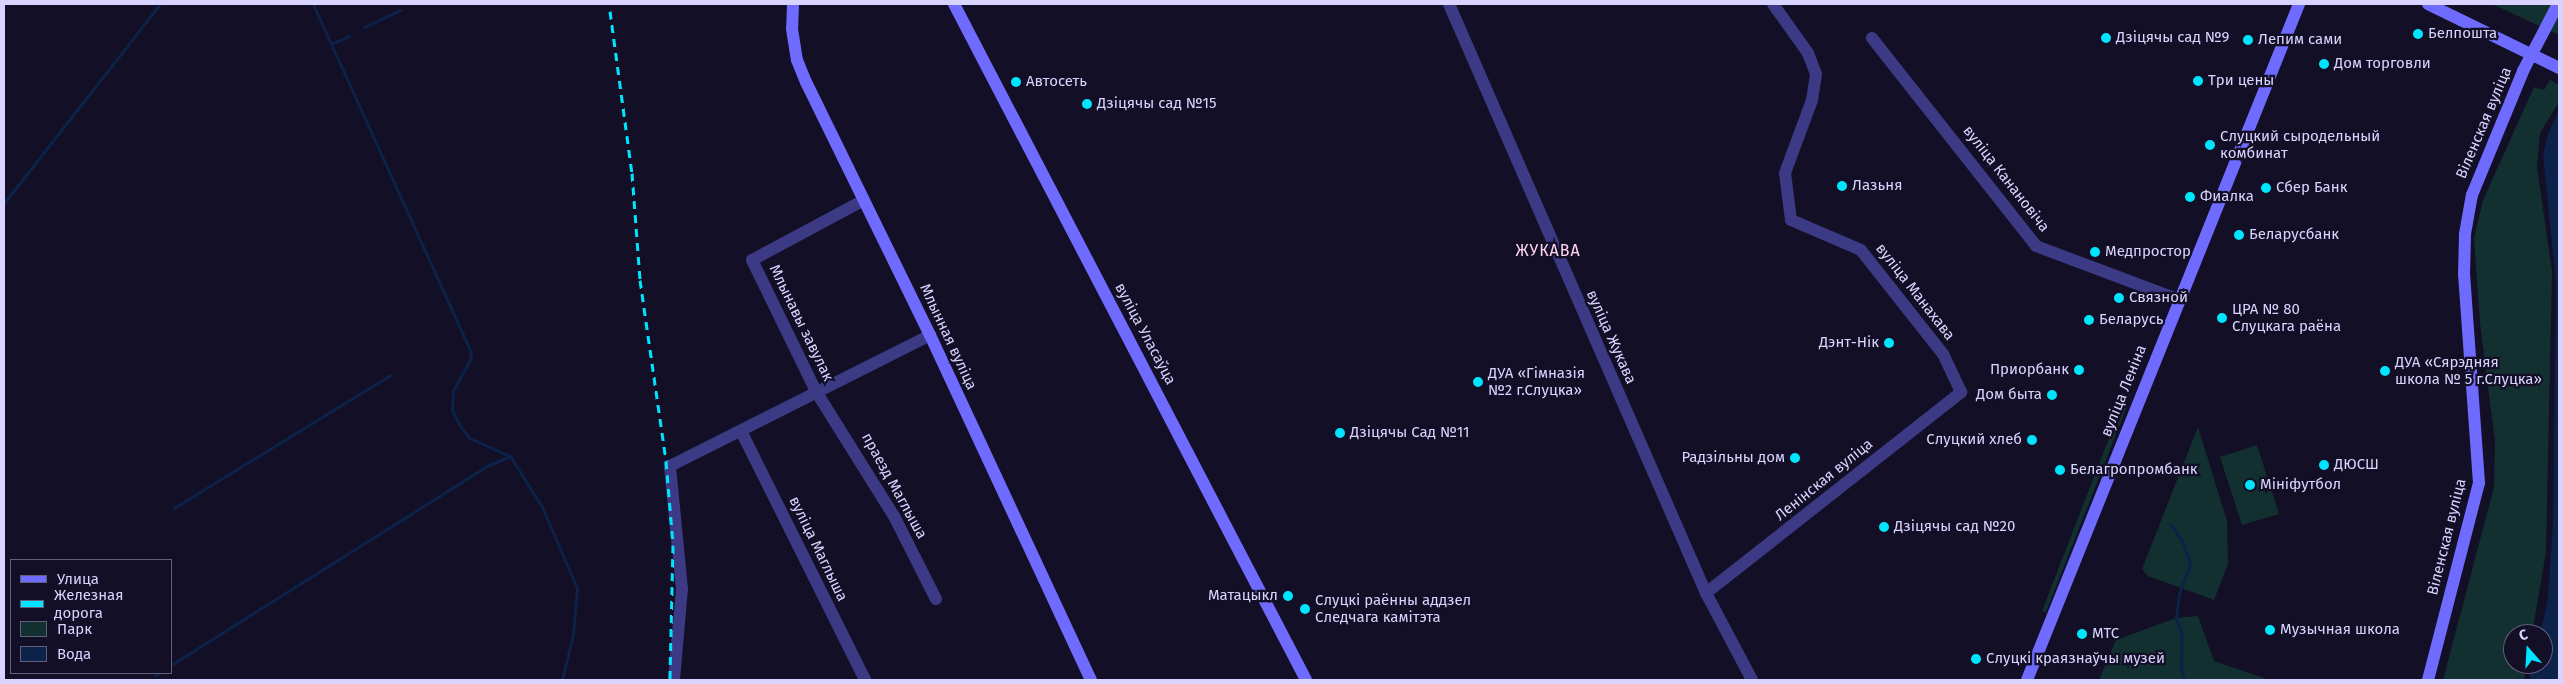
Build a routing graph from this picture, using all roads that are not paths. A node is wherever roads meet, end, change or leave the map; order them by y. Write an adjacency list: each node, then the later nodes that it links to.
1 (793, 4): 11 (main road, Млынная вуліца)
2 (954, 4): 22 (main road, вуліца Уласаўца)
3 (1449, 4): 17 (street, вуліца Жукава)
4 (1773, 4): 14 (street, вуліца Манахава)
5 (2299, 4): 12 (main road, вуліца Леніна)
6 (2428, 4): 9 (main road)
7 (2558, 4): 9 (main road, Віленская вуліца)
8 (1872, 38): 12 (street, вуліца Канановіча)
9 (2531, 53): 10 (main road); 25 (main road, Віленская вуліца)
10 (2557, 68)
11 (864, 200): 13 (main road, Млынная вуліца); 15 (street, Млынавы завулак)
12 (2180, 300): 24 (main road, вуліца Леніна)
13 (930, 335): 15 (street); 21 (main road, Млынная вуліца)
14 (1961, 392): 17 (street, Ленінская вуліца)
15 (817, 393): 16 (street, Млынавы завулак); 18 (street, праезд Маглыша)
16 (741, 431): 19 (street, Млынавы завулак); 20 (street, вуліца Маглыша)
17 (1706, 593): 23 (street, вуліца Жукава)
18 (936, 599)
19 (674, 680)
20 (865, 680)
21 (1091, 680)
22 (1306, 680)
23 (1752, 680)
24 (2027, 680)
25 (2428, 680)

